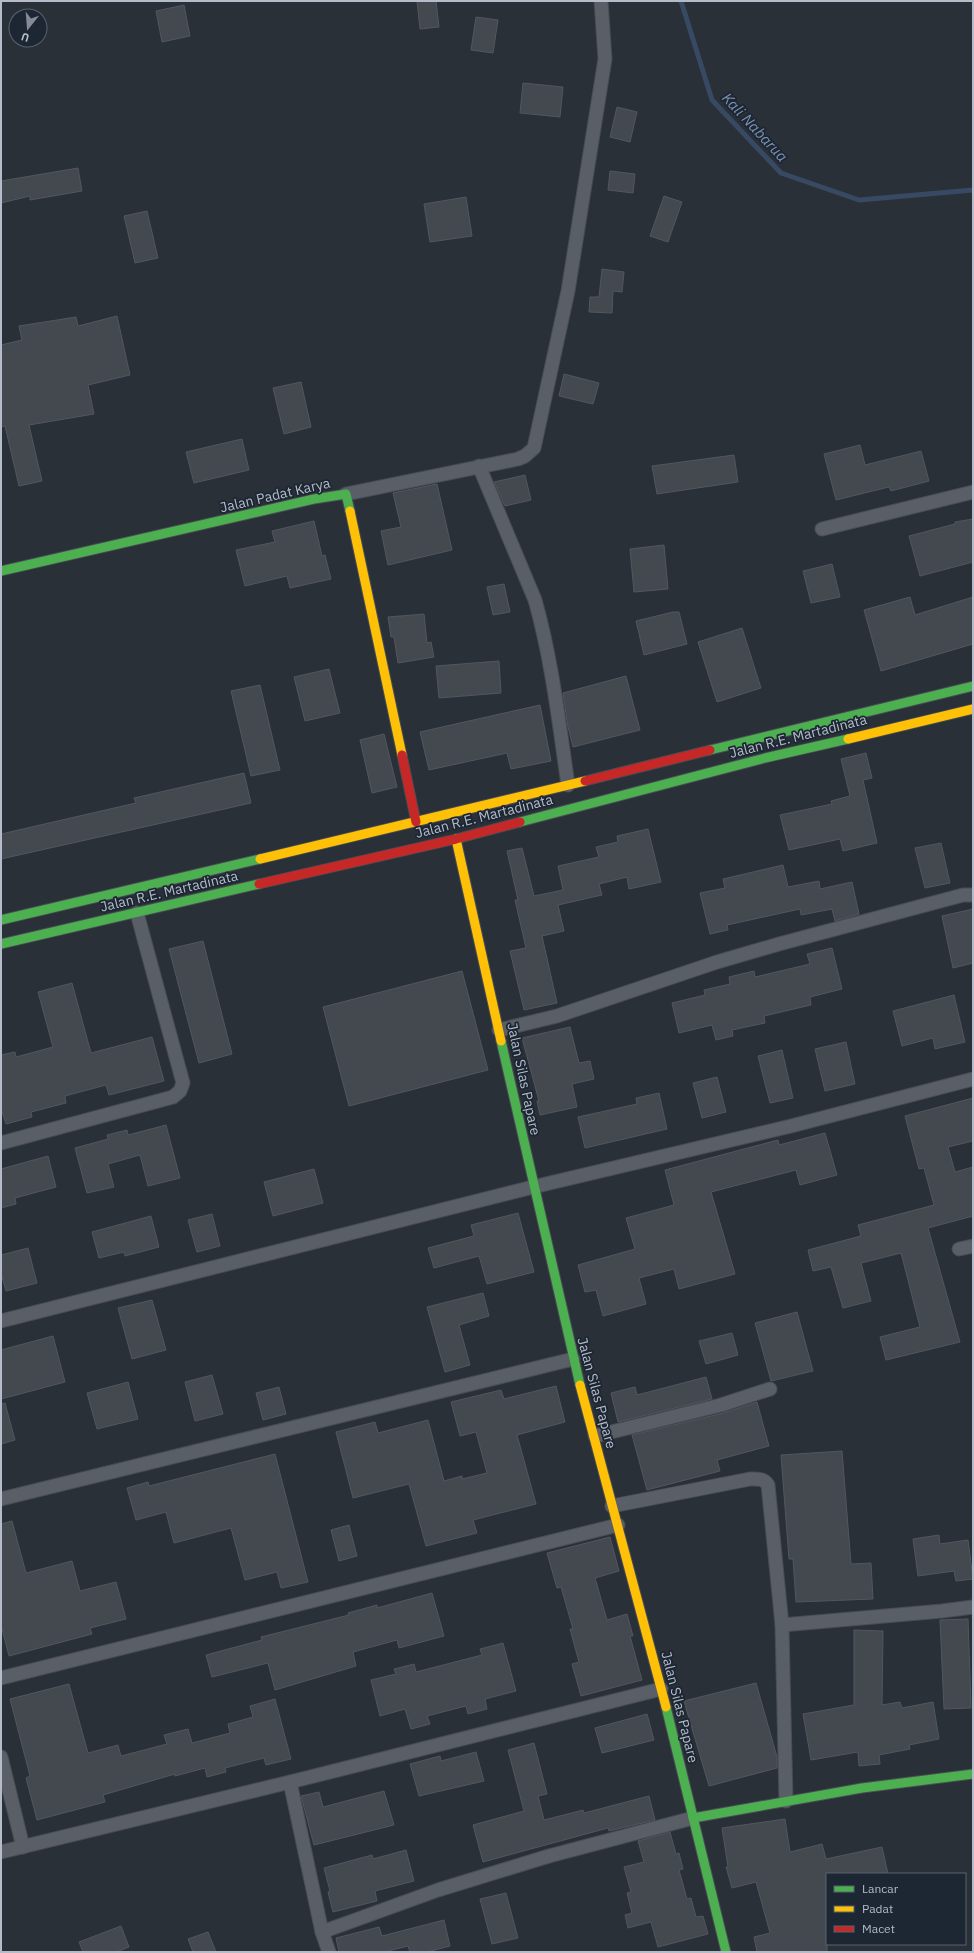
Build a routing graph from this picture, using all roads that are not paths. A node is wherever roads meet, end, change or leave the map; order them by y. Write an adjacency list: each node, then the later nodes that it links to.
1 (601, 1): 2 (street)
2 (479, 466): 4 (street); 9 (street)
3 (973, 492): 5 (street)
4 (346, 494): 6 (main road, Jalan Padat Karya); 10 (main road, Jalan Padat Karya)
5 (822, 529)
6 (1, 571)
7 (973, 686): 9 (main road, Jalan R.E. Martadinata)
8 (973, 709): 11 (main road, Jalan R.E. Martadinata)
9 (568, 785): 10 (main road, Jalan R.E. Martadinata)
10 (416, 822): 14 (main road, Jalan R.E. Martadinata)
11 (456, 839): 13 (main road, Jalan R.E. Martadinata); 16 (main road, Jalan Silas Papare)
12 (973, 895): 16 (street)
13 (137, 913): 15 (main road, Jalan R.E. Martadinata); 18 (street)
14 (1, 920)
15 (1, 944)
16 (499, 1030): 19 (main road, Jalan Silas Papare)
17 (973, 1079): 19 (street)
18 (1, 1143)
19 (533, 1187): 22 (street); 23 (main road, Jalan Silas Papare)
20 (973, 1246): 21 (street)
21 (958, 1249)
22 (1, 1321)
23 (573, 1359): 25 (main road, Jalan Silas Papare); 26 (street)
24 (770, 1389): 25 (street)
25 (595, 1436): 27 (main road, Jalan Silas Papare)
26 (1, 1499)
27 (612, 1506): 28 (main road, Jalan Silas Papare); 30 (street)
28 (618, 1525): 31 (street); 32 (main road, Jalan Silas Papare)
29 (973, 1606): 30 (street)
30 (782, 1625): 36 (street)
31 (1, 1678)
32 (661, 1688): 35 (street); 37 (main road, Jalan Silas Papare)
33 (1, 1757): 38 (street)
34 (973, 1774): 36 (main road)
35 (290, 1782): 38 (street); 40 (street)
36 (786, 1801): 37 (main road)
37 (692, 1818): 40 (street); 42 (main road, Jalan Silas Papare)
38 (23, 1846): 39 (street)
39 (1, 1852)
40 (322, 1932): 41 (street)
41 (329, 1952)
42 (726, 1952)

